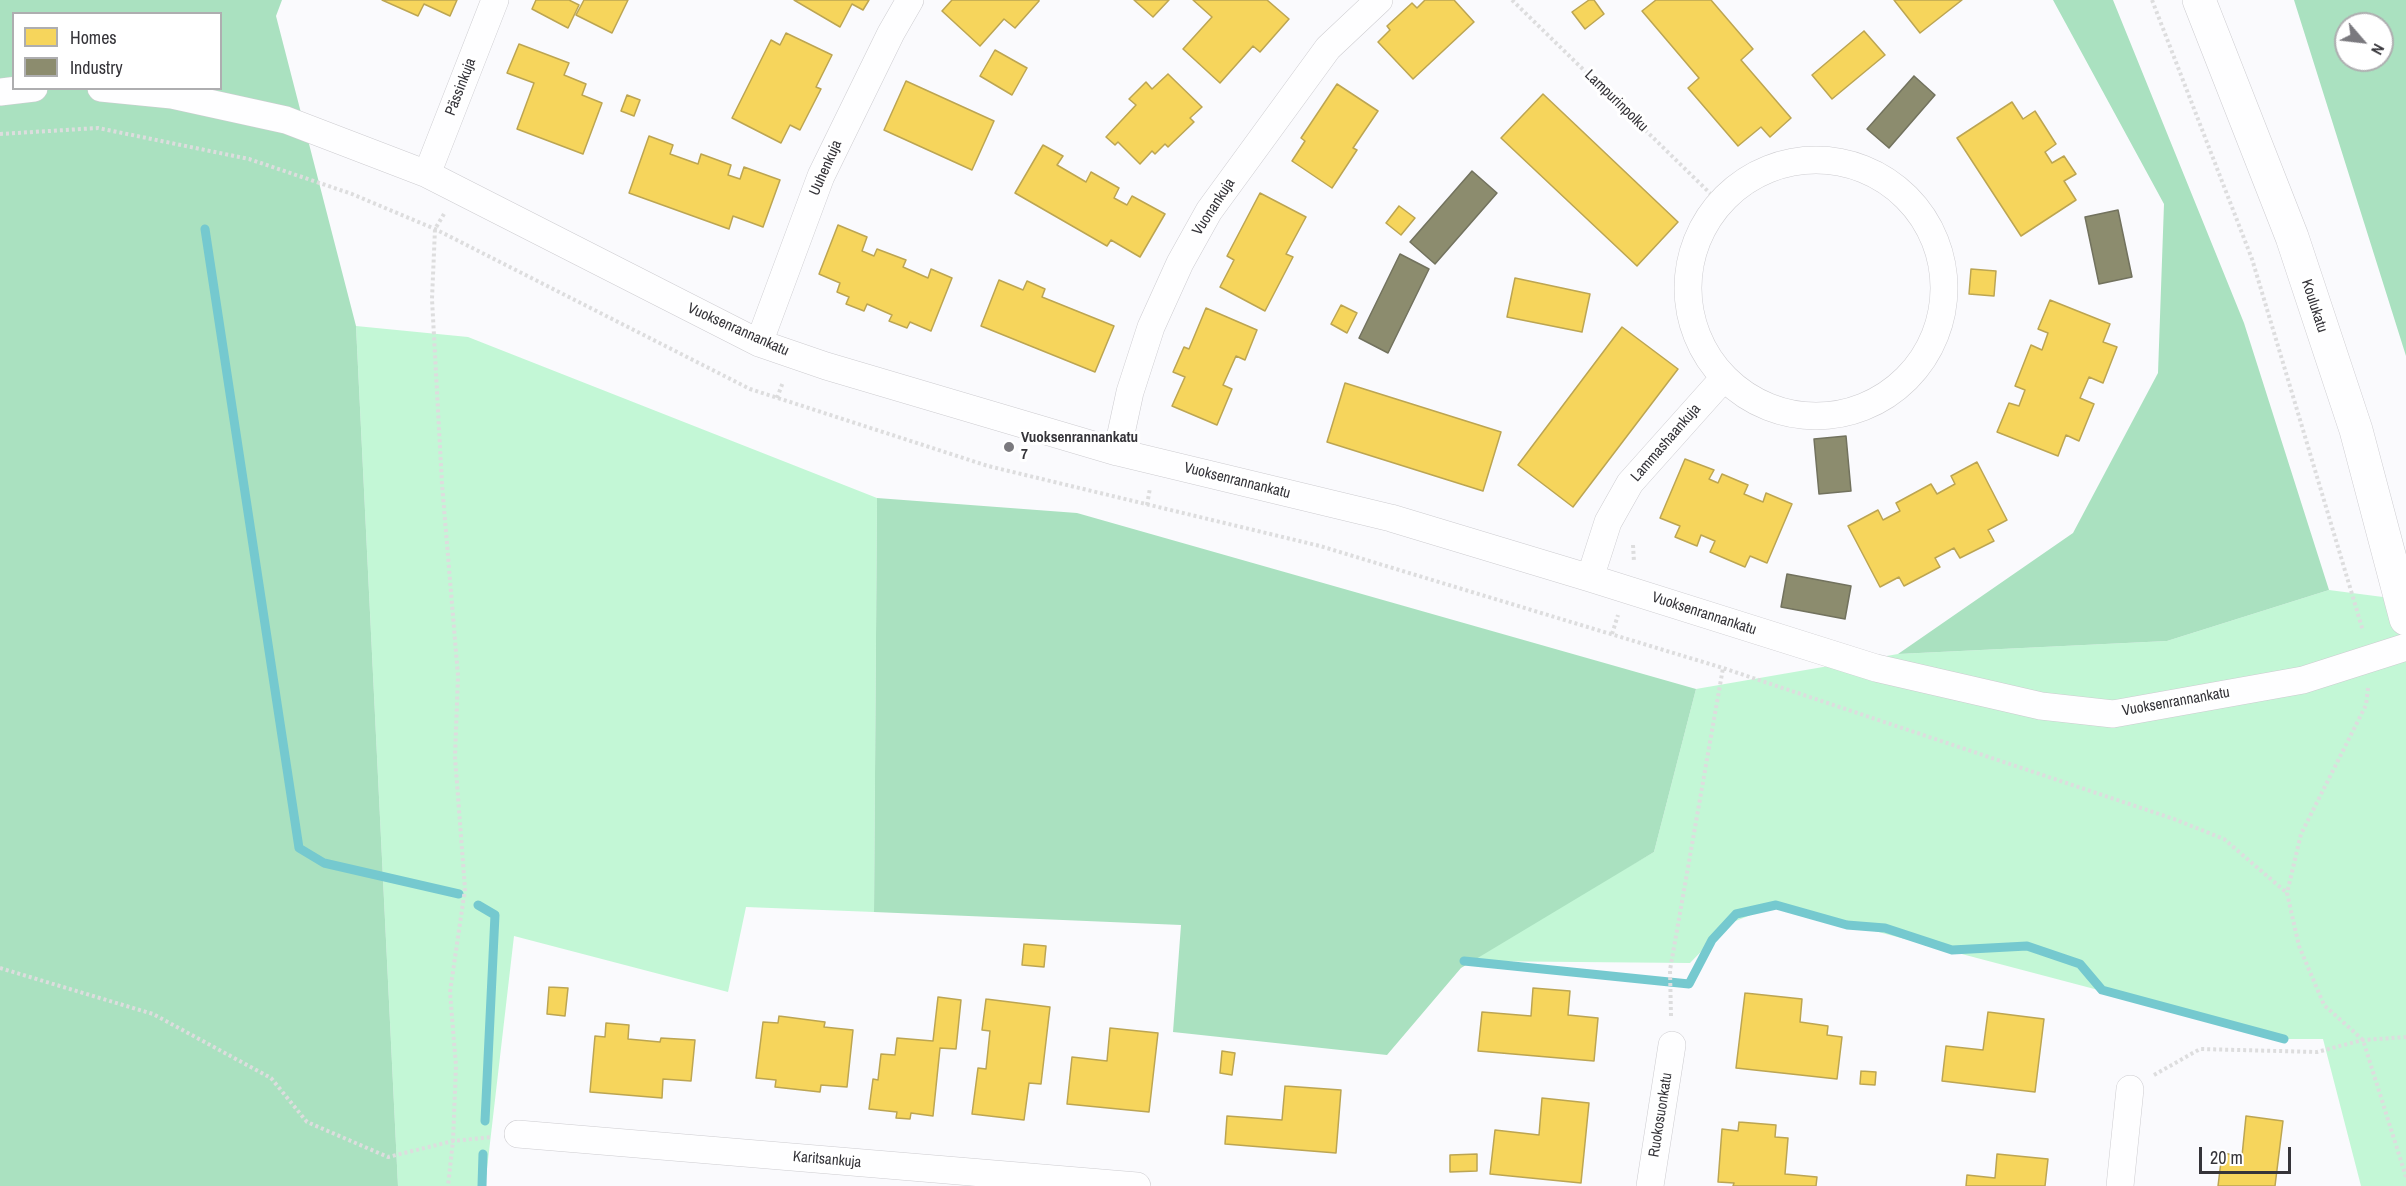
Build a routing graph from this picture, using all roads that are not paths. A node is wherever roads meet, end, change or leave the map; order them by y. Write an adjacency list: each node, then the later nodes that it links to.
1 (495, 0): 8 (street, Pässinkuja)
2 (910, 0): 9 (street, Uuhenkuja)
3 (1378, 0): 11 (street, Vuonankuja)
4 (2199, 0): 13 (street, Koulukatu)
5 (17, 90): 7 (street)
6 (121, 90): 8 (street, Vuoksenrannankatu)
7 (0, 92)
8 (427, 174): 9 (street, Vuoksenrannankatu)
9 (759, 343): 11 (street, Vuoksenrannankatu)
10 (1722, 380): 10 (street); 12 (street, Lammashaankuja)
11 (1117, 452): 12 (street, Vuoksenrannankatu)
12 (1590, 578): 14 (street, Vuoksenrannankatu)
13 (2406, 619)
14 (2406, 647)
15 (1672, 1045): 19 (street, Ruokosuonkatu)
16 (2130, 1089): 20 (street)
17 (518, 1134): 18 (street, Karitsankuja)
18 (1137, 1186)
19 (1650, 1186)
20 (2120, 1186)

